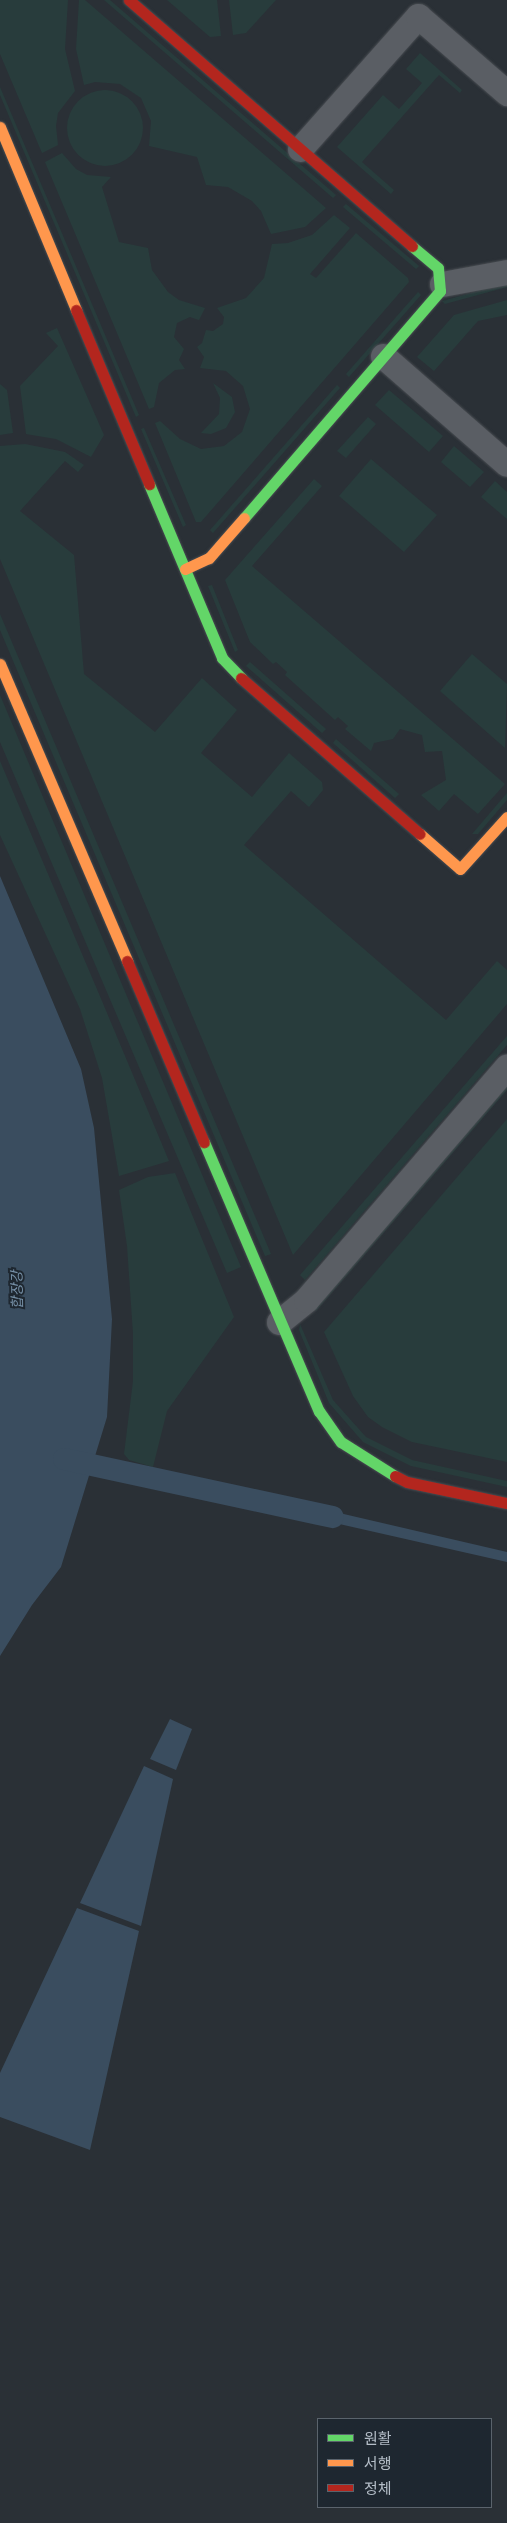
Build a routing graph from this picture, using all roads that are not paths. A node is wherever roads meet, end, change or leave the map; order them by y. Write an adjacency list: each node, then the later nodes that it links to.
1 (129, 0): 5 (street)
2 (417, 8): 3 (street); 5 (street)
3 (507, 93)
4 (0, 128): 10 (street)
5 (300, 149): 7 (street)
6 (507, 272): 7 (street)
7 (442, 284): 8 (street)
8 (383, 356): 9 (street); 10 (street)
9 (507, 464)
10 (185, 569): 12 (street)
11 (0, 664): 14 (street)
12 (507, 817)
13 (507, 1066): 14 (street)
14 (279, 1322): 15 (street)
15 (507, 1503)

